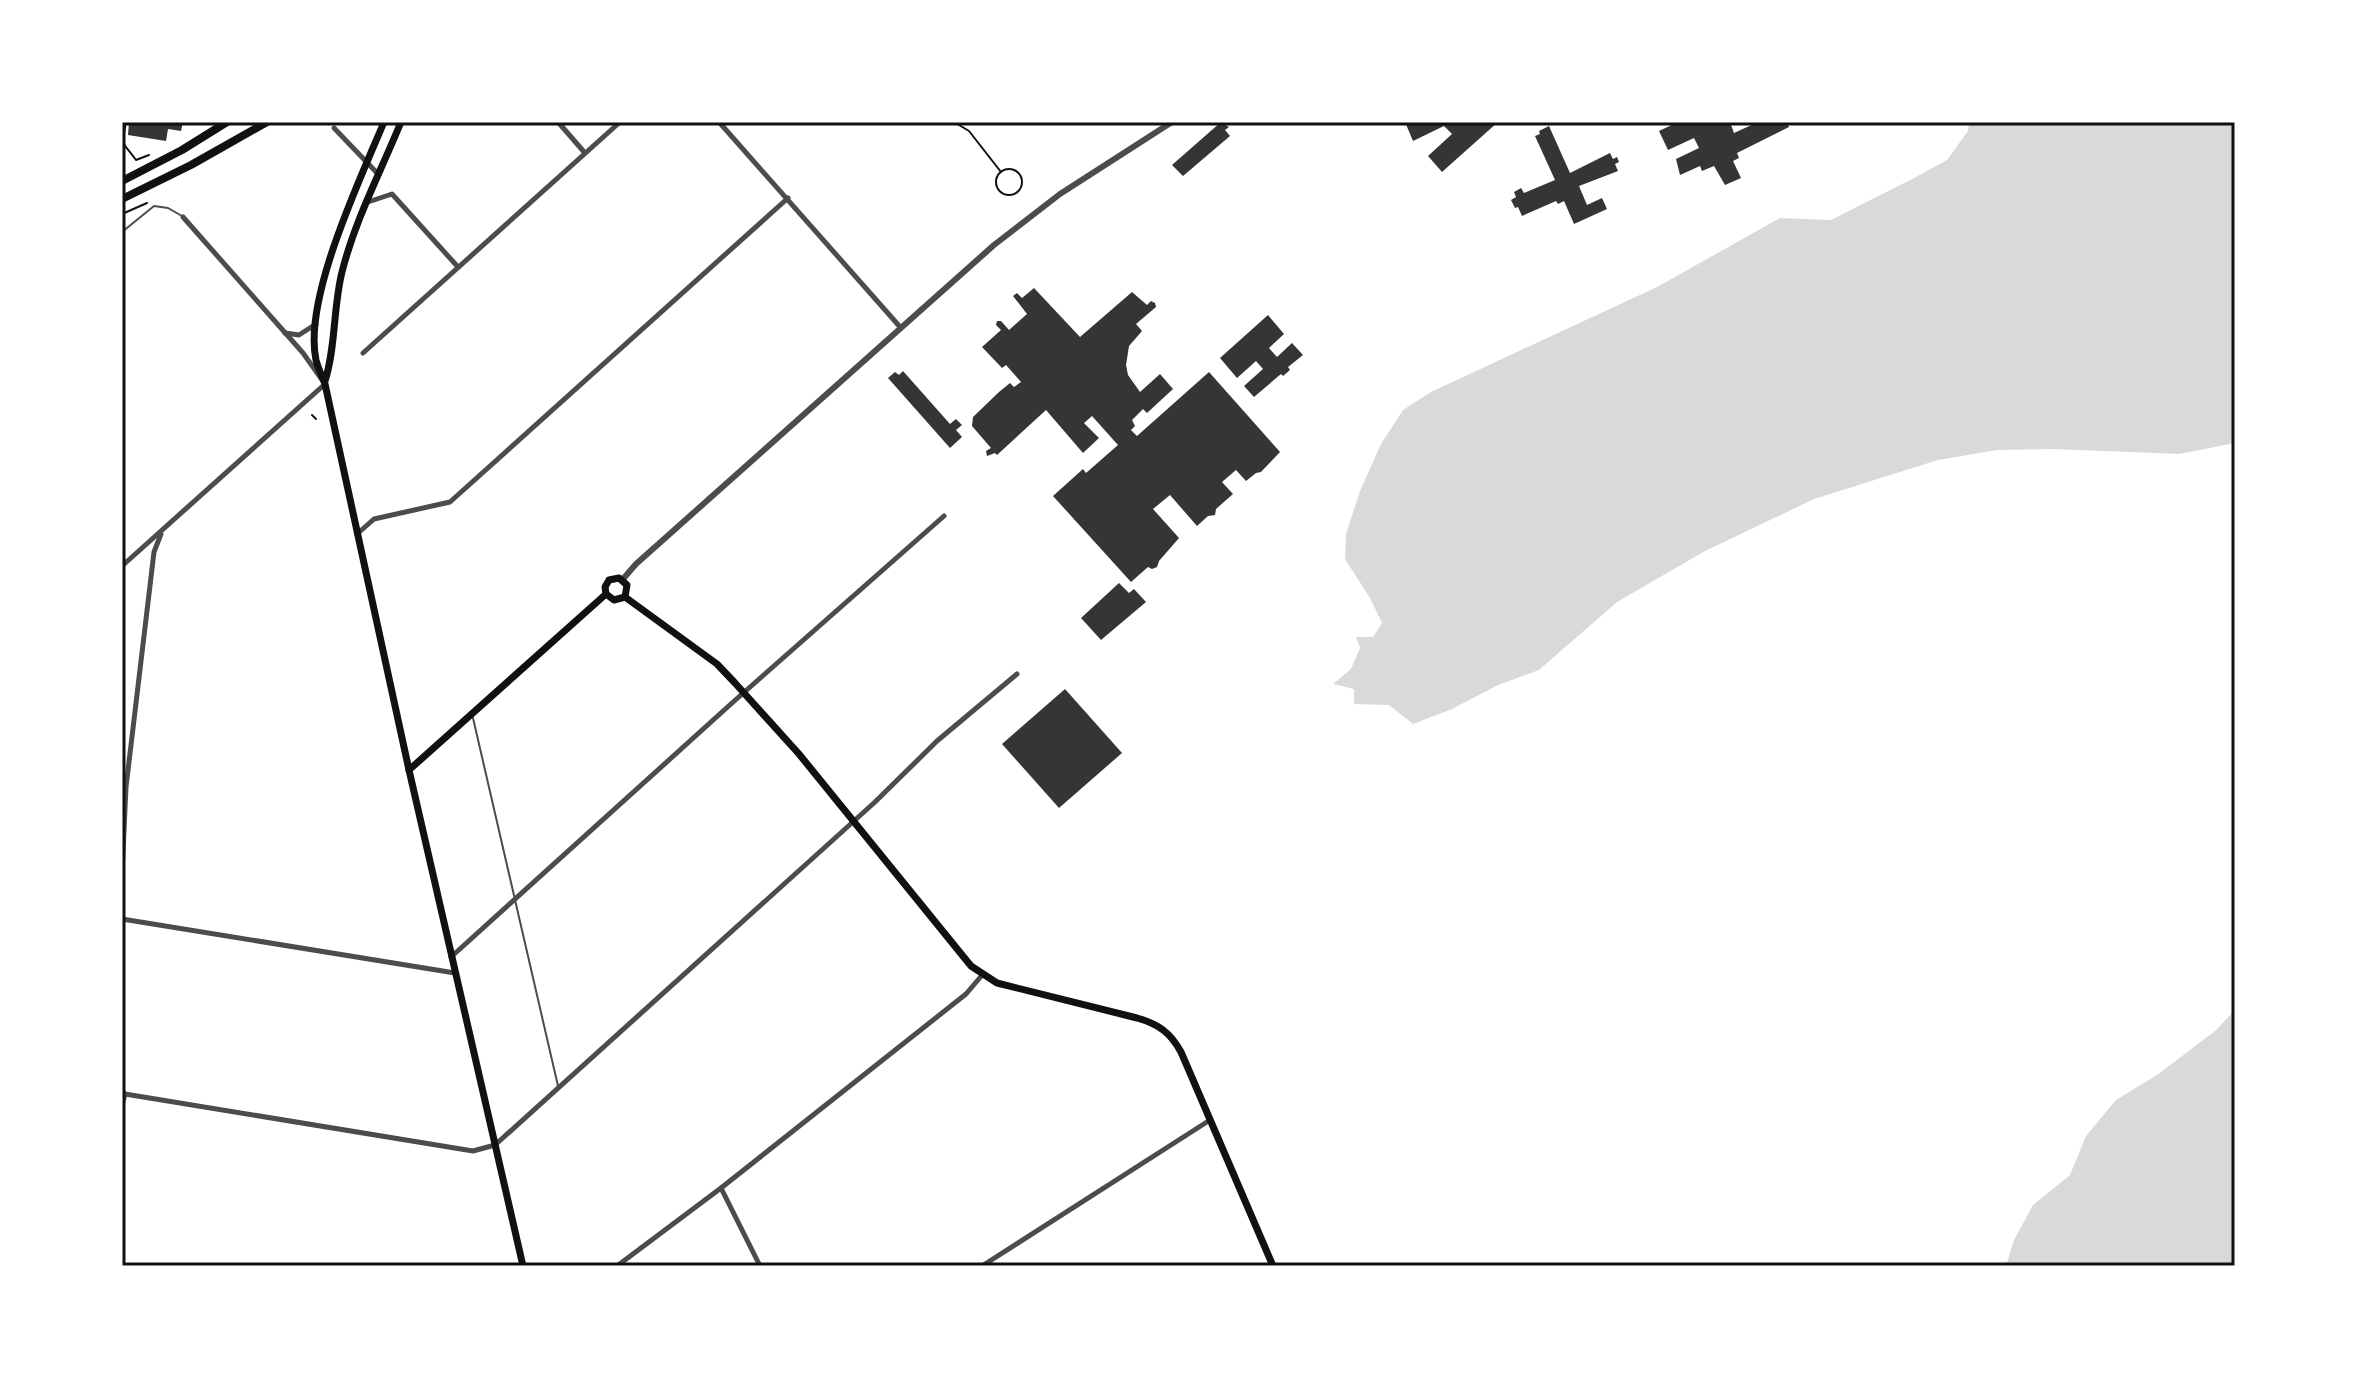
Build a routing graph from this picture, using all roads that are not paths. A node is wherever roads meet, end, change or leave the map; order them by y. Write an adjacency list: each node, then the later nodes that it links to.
1 (227, 122): 13 (highway)
2 (267, 122): 14 (highway)
3 (384, 122): 11 (main road)
4 (401, 122): 12 (main road)
5 (558, 122): 10 (street)
6 (620, 122): 10 (street)
7 (719, 122): 15 (street)
8 (1172, 122): 21 (street)
9 (334, 128): 11 (street)
10 (585, 153): 19 (street)
11 (367, 163): 12 (street); 20 (main road)
12 (379, 175): 16 (main road)
13 (125, 180)
14 (124, 198)
15 (788, 198): 21 (street); 27 (street)
16 (368, 202): 19 (street); 24 (main road)
17 (183, 217): 18 (lane); 22 (street)
18 (122, 232)
19 (458, 267): 23 (street)
20 (316, 323): 22 (street); 24 (main road)
21 (901, 328): 29 (street)
22 (284, 333): 24 (street)
23 (363, 353)
24 (325, 384): 26 (street); 27 (main road)
25 (944, 516): 33 (street)
26 (162, 533): 28 (street); 37 (street)
27 (356, 534): 35 (main road)
28 (122, 566)
29 (623, 579): 30 (main road); 31 (main road)
30 (606, 594): 31 (main road); 34 (main road)
31 (625, 597): 33 (main road)
32 (1017, 674): 36 (street)
33 (744, 692): 36 (main road); 38 (street)
34 (473, 713): 35 (main road); 38 (lane)
35 (409, 770): 40 (main road)
36 (853, 821): 42 (main road); 43 (street)
37 (122, 874)
38 (515, 901): 40 (street); 43 (lane)
39 (122, 919): 41 (street)
40 (451, 957): 41 (main road)
41 (455, 973): 47 (main road)
42 (983, 974): 46 (main road); 48 (street)
43 (559, 1088): 47 (street)
44 (123, 1093): 45 (street); 47 (street)
45 (122, 1105)
46 (1211, 1119): 52 (street); 53 (main road)
47 (495, 1145): 49 (main road)
48 (721, 1188): 50 (street); 51 (street)
49 (523, 1266)
50 (617, 1266)
51 (760, 1266)
52 (982, 1266)
53 (1273, 1266)

